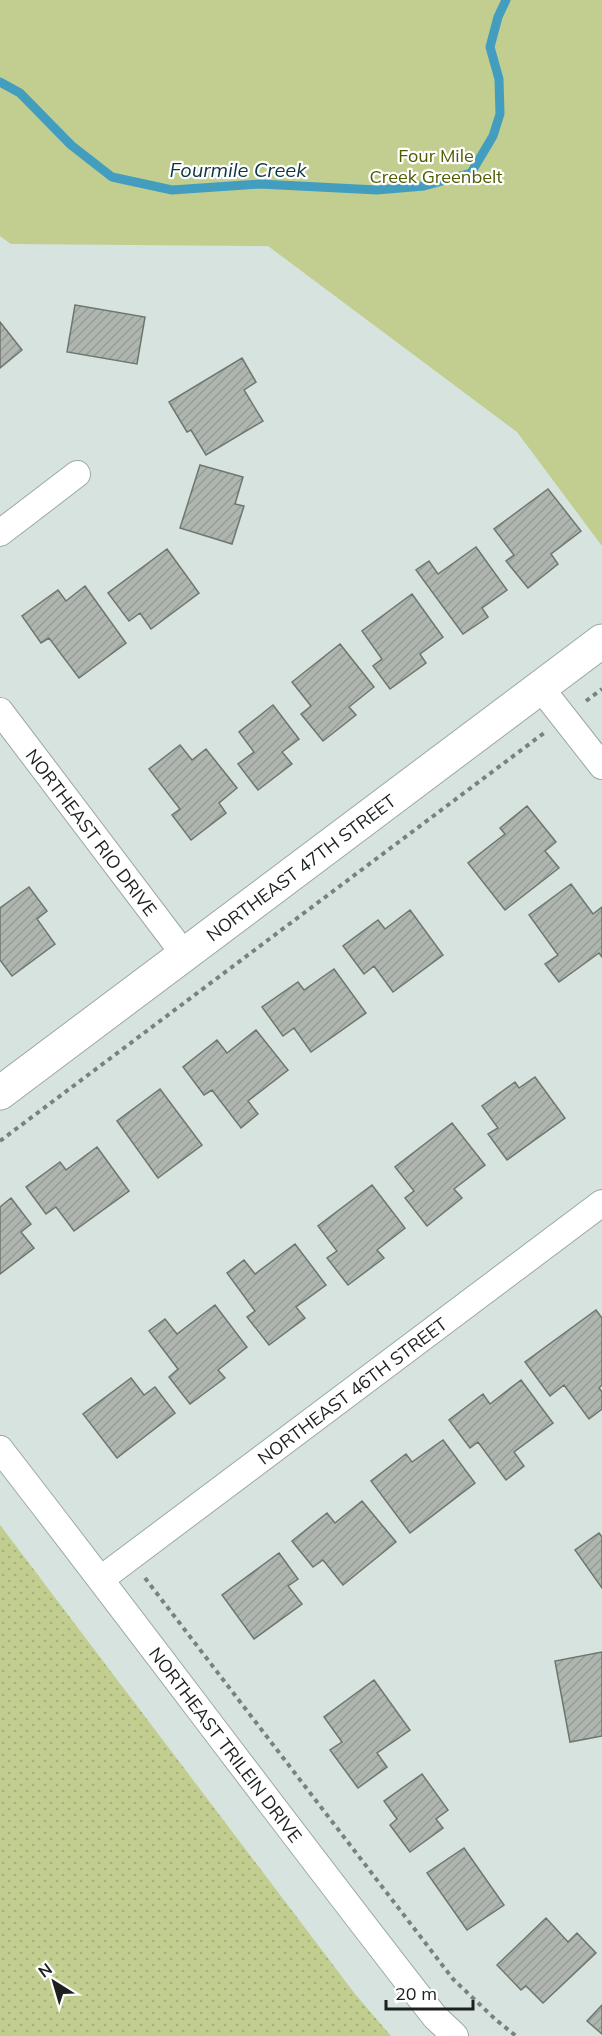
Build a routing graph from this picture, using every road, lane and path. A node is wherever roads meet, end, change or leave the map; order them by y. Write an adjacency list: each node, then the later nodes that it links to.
1 (77, 474): 2 (street)
2 (0, 532)
3 (602, 641): 4 (street, NORTHEAST 47TH STREET)
4 (540, 687): 7 (street); 9 (street, NORTHEAST 47TH STREET)
5 (602, 689): 7 (path)
6 (0, 711): 9 (street, NORTHEAST RIO DRIVE)
7 (564, 718): 8 (street); 11 (path)
8 (602, 766)
9 (184, 954): 10 (street, NORTHEAST 47TH STREET)
10 (0, 1093)
11 (0, 1141)
12 (602, 1203): 14 (street, NORTHEAST 46TH STREET)
13 (0, 1449): 15 (street, NORTHEAST TRILEIN DRIVE)
14 (130, 1558): 15 (street, NORTHEAST 46TH STREET); 17 (path)
15 (101, 1579): 16 (street, NORTHEAST TRILEIN DRIVE)
16 (455, 2036)
17 (516, 2036)

